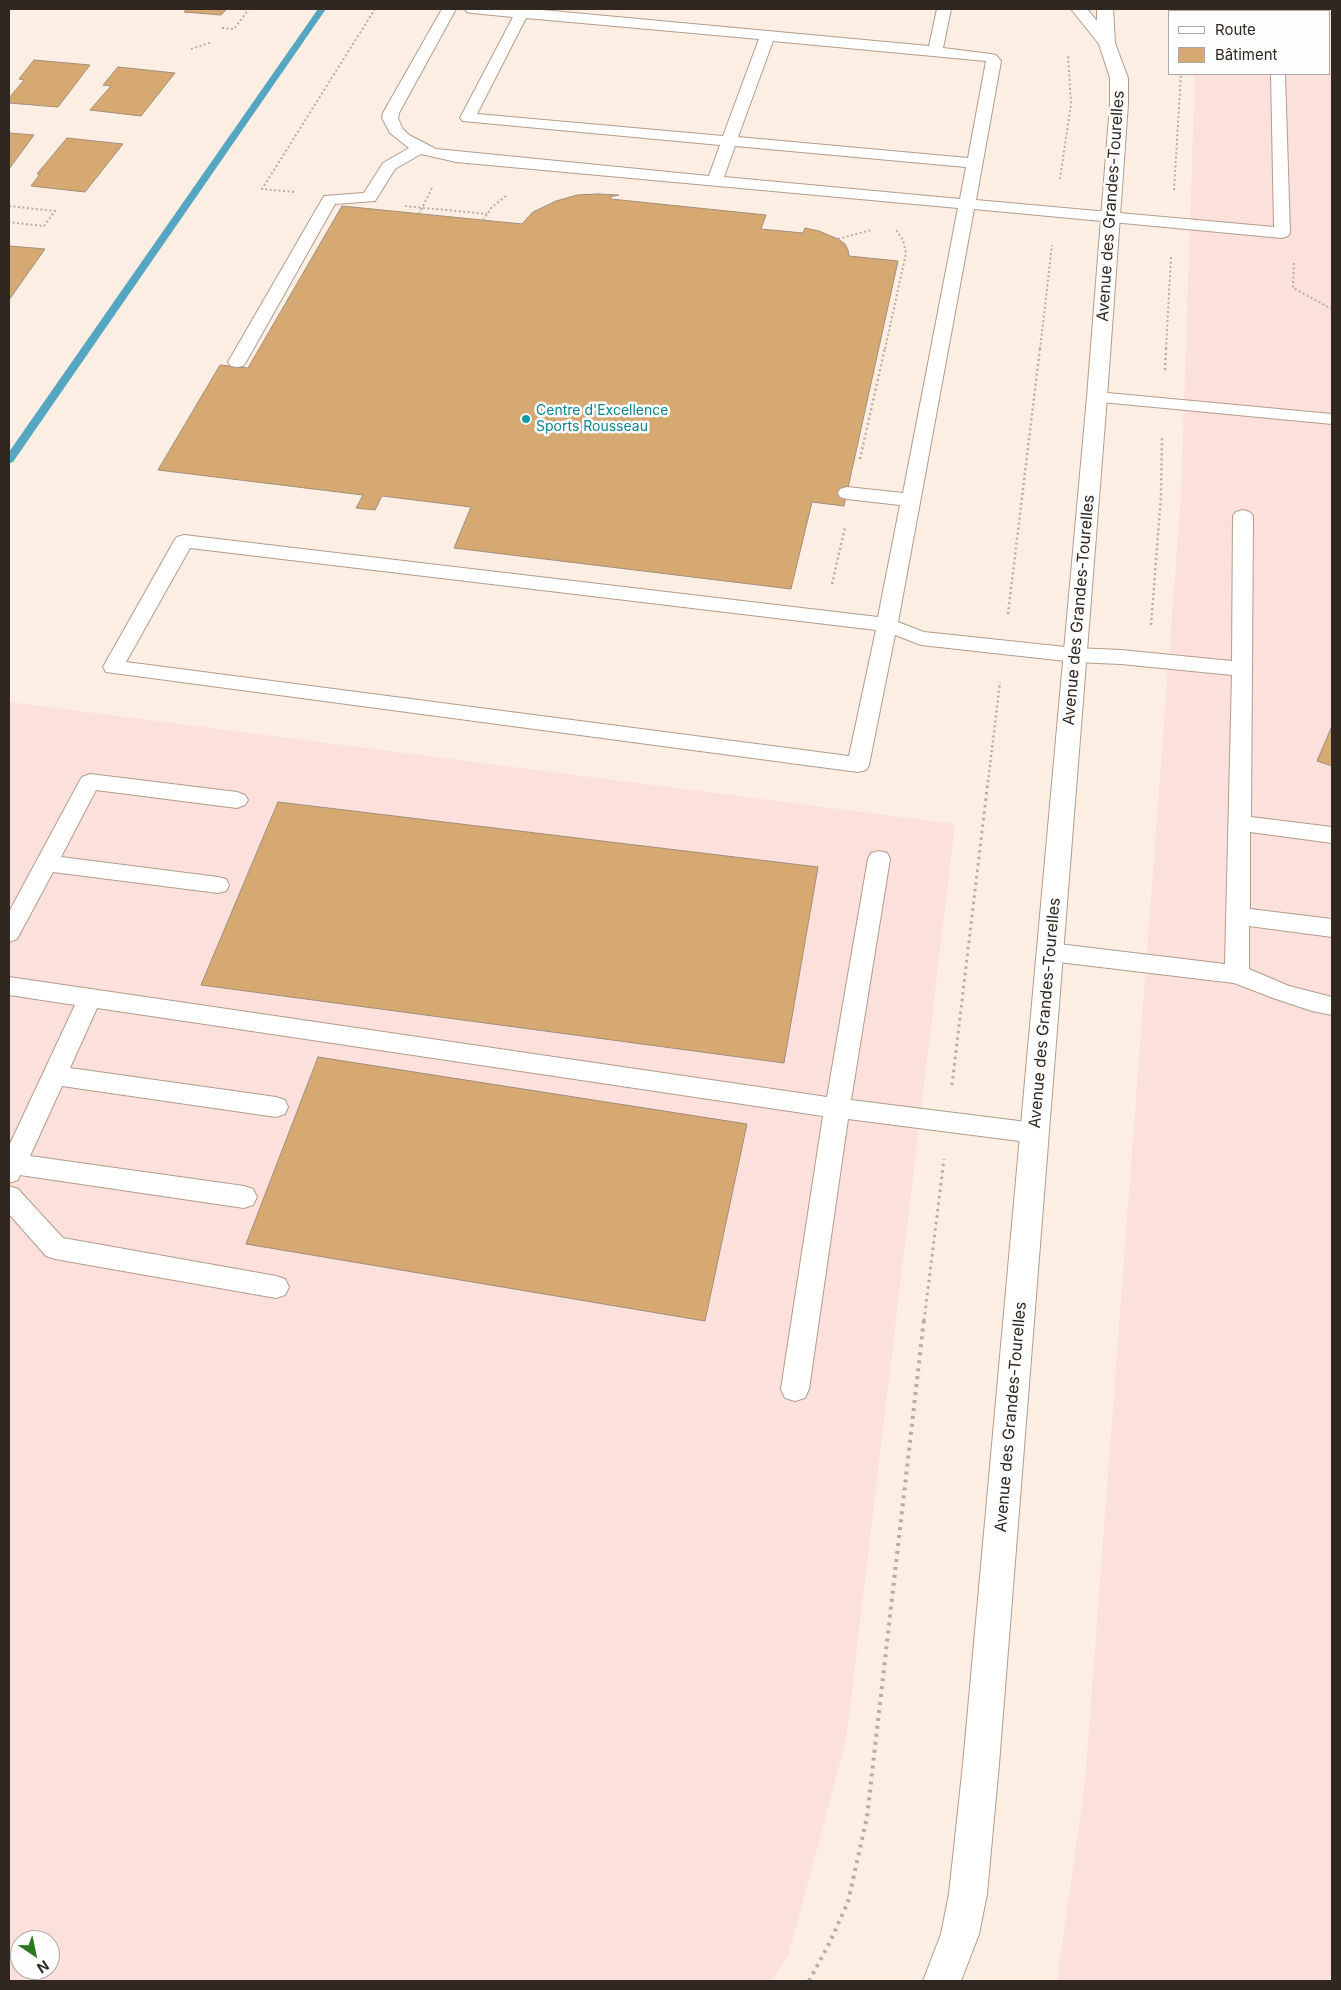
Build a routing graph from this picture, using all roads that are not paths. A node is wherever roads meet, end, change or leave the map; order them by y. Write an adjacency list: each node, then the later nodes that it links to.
1 (449, 9): 13 (lane)
2 (472, 9): 7 (lane)
3 (944, 9): 10 (lane)
4 (1079, 9): 9 (street, Avenue des Grandes-Tourelles)
5 (1104, 9): 9 (street, Avenue des Grandes-Tourelles)
6 (1122, 9): 9 (street)
7 (523, 12): 8 (lane); 12 (lane)
8 (767, 36): 10 (lane); 12 (lane)
9 (1107, 43): 17 (street, Avenue des Grandes-Tourelles)
10 (935, 51): 14 (lane)
11 (1278, 75): 17 (lane)
12 (730, 141): 14 (lane); 15 (lane)
13 (420, 148): 15 (lane); 18 (lane)
14 (974, 163): 16 (lane)
15 (715, 180): 16 (lane)
16 (966, 203): 17 (lane); 22 (lane)
17 (1111, 217): 19 (street, Avenue des Grandes-Tourelles)
18 (236, 362)
19 (1097, 397): 20 (lane); 25 (street, Avenue des Grandes-Tourelles)
20 (1332, 419)
21 (847, 493): 22 (lane)
22 (910, 500): 24 (lane)
23 (1243, 516): 26 (lane)
24 (887, 625): 24 (lane); 25 (lane)
25 (1075, 655): 26 (lane); 36 (street, Avenue des Grandes-Tourelles)
26 (1242, 669): 28 (lane)
27 (238, 800): 31 (lane)
28 (1240, 823): 29 (lane); 33 (lane)
29 (1332, 835)
30 (880, 859): 43 (lane)
31 (46, 863): 32 (lane); 35 (lane)
32 (218, 885)
33 (1238, 916): 34 (lane); 37 (lane)
34 (1332, 928)
35 (9, 933)
36 (1050, 952): 37 (lane); 44 (street, Avenue des Grandes-Tourelles)
37 (1237, 974): 40 (lane)
38 (9, 986): 39 (lane)
39 (90, 998): 41 (lane); 43 (lane)
40 (1332, 1006)
41 (54, 1075): 42 (lane); 45 (lane)
42 (276, 1107)
43 (837, 1108): 44 (lane); 49 (lane)
44 (1035, 1133): 50 (street, Avenue des Grandes-Tourelles)
45 (11, 1169): 47 (lane)
46 (9, 1197): 48 (lane)
47 (244, 1197)
48 (276, 1287)
49 (795, 1390)
50 (942, 1981)

